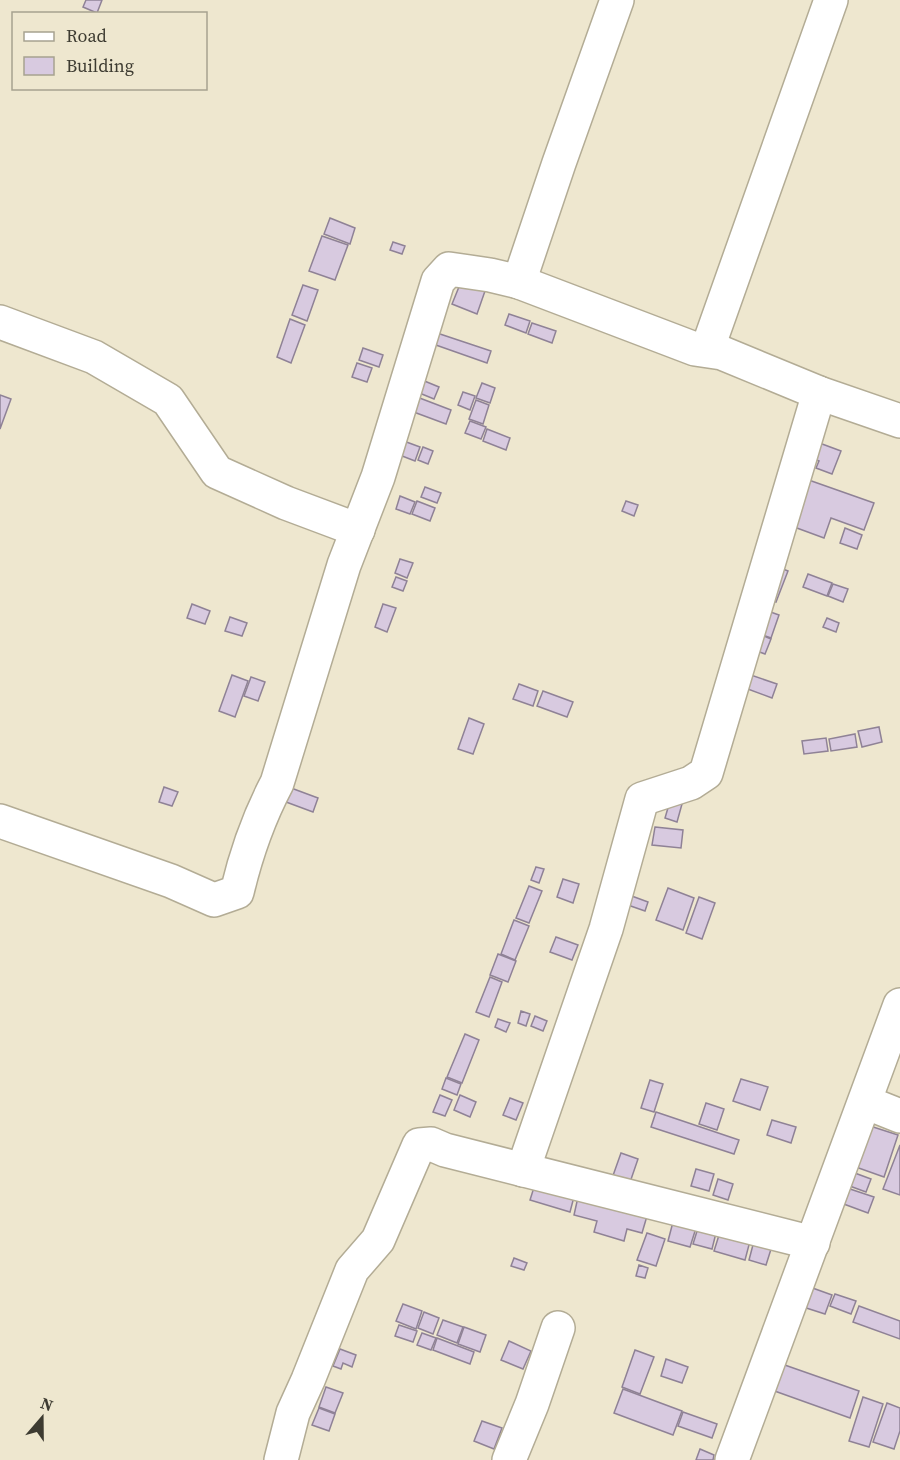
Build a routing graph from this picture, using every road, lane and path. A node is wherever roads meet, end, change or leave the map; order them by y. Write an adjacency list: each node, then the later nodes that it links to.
1 (617, 0): 3 (street)
2 (831, 0): 5 (street)
3 (519, 282): 5 (street); 8 (street)
4 (0, 322): 8 (street)
5 (707, 350): 6 (street)
6 (819, 393): 7 (street); 13 (street)
7 (900, 421)
8 (358, 530): 9 (street)
9 (0, 821)
10 (900, 1005): 11 (street)
11 (865, 1102): 12 (street); 14 (street)
12 (900, 1116)
13 (523, 1170): 14 (street); 16 (street)
14 (813, 1244): 18 (street)
15 (558, 1328): 17 (street)
16 (281, 1460)
17 (509, 1460)
18 (732, 1460)

